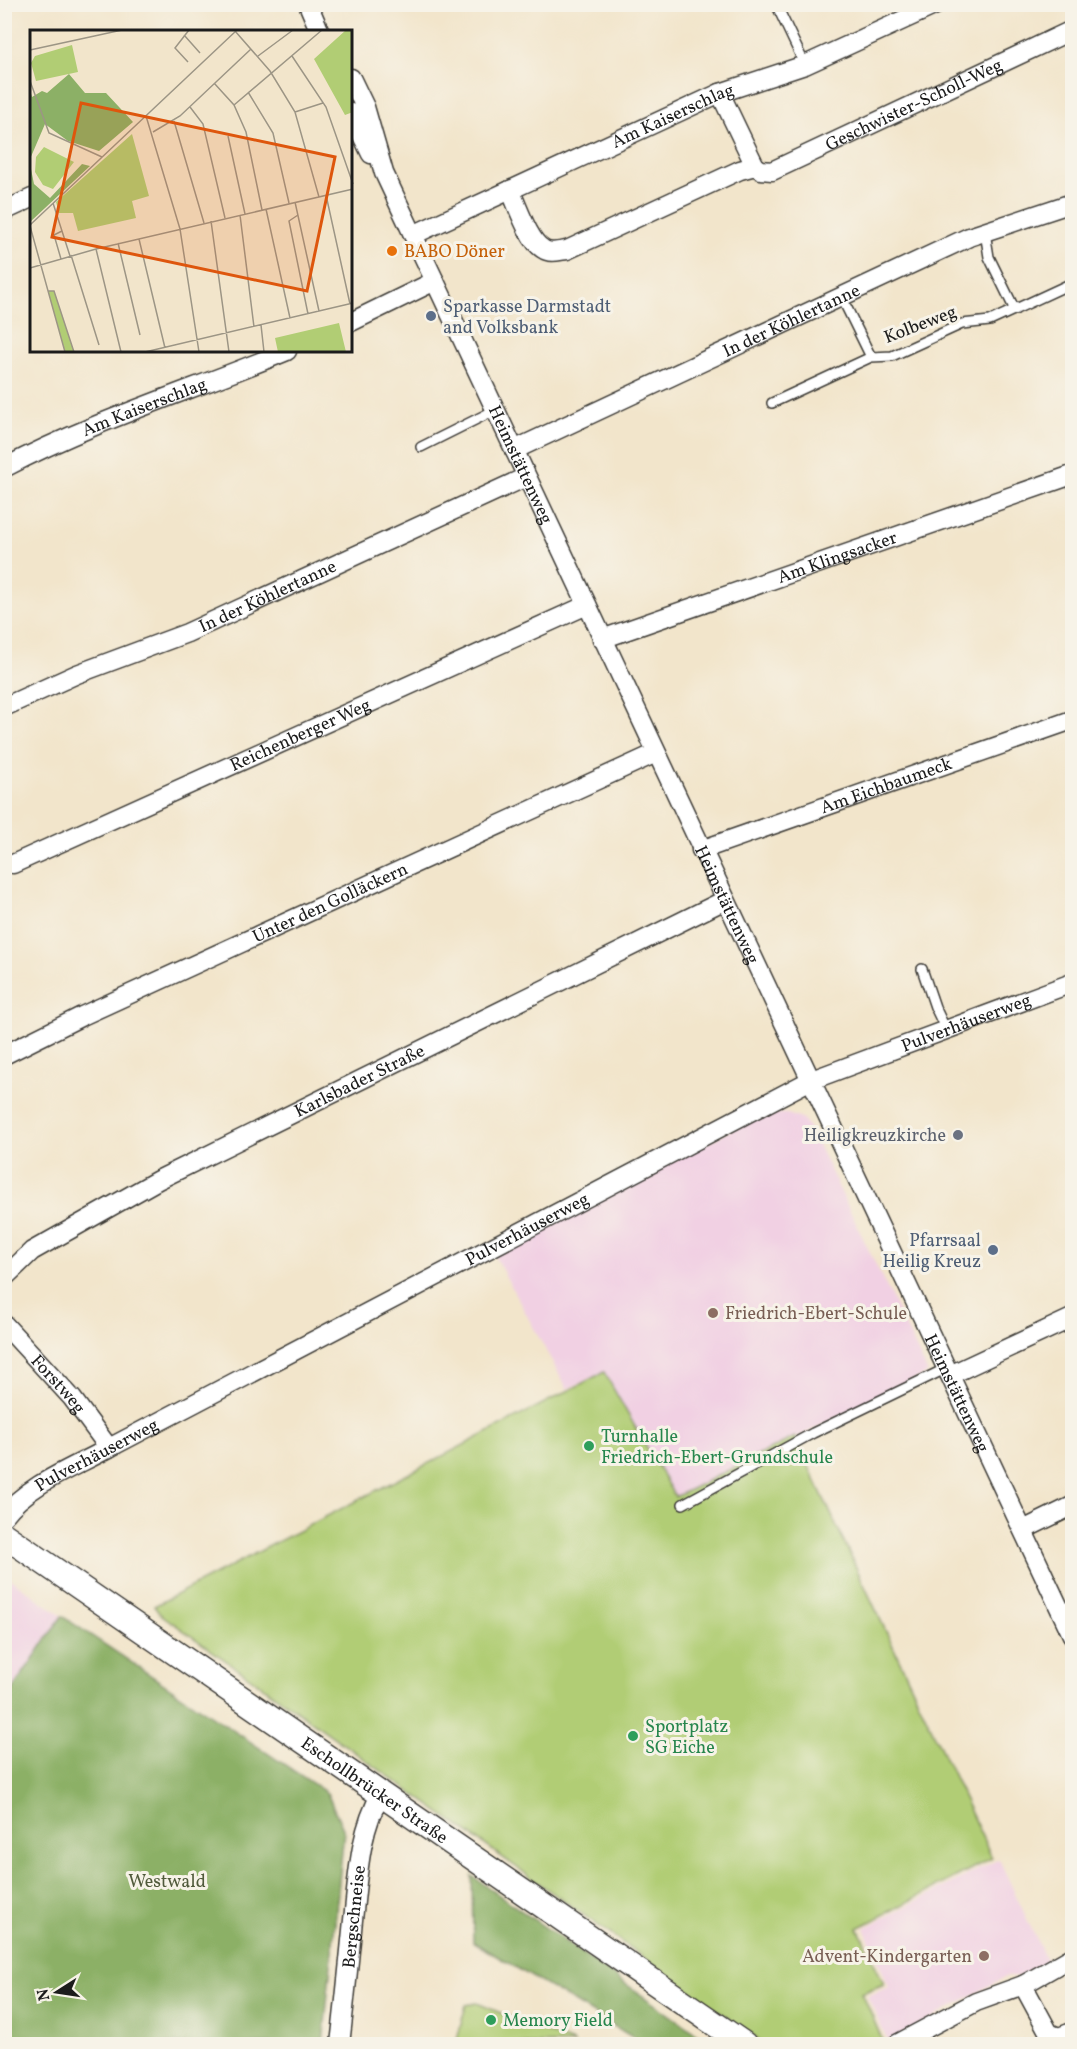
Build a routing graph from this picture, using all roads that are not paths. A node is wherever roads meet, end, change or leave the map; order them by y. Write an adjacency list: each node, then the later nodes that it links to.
1 (776, 4): 6 (lane)
2 (938, 4): 6 (street, Am Kaiserschlag)
3 (310, 5): 4 (street)
4 (319, 30)
5 (1072, 30): 10 (street, Geschwister-Scholl-Weg)
6 (805, 66): 8 (street, Am Kaiserschlag)
7 (352, 80): 11 (street, Heimstättenweg)
8 (720, 93): 10 (street); 12 (street, Am Kaiserschlag)
9 (352, 115): 11 (street, Heimstättenweg)
10 (755, 166): 12 (street, Geschwister-Scholl-Weg)
11 (384, 173): 17 (street, Heimstättenweg)
12 (510, 190): 17 (street, Am Kaiserschlag)
13 (30, 199): 15 (street)
14 (1072, 203): 16 (street, In der Köhlertanne)
15 (4, 211)
16 (985, 232): 20 (street, In der Köhlertanne); 21 (lane)
17 (413, 235): 18 (street, Heimstättenweg)
18 (435, 282): 22 (street); 26 (street, Heimstättenweg)
19 (1072, 283): 21 (lane, Kolbeweg)
20 (841, 296): 24 (lane, Kolbeweg); 28 (street, In der Köhlertanne)
21 (1014, 310): 24 (lane, Kolbeweg)
22 (352, 322)
23 (285, 352): 29 (street, Am Kaiserschlag)
24 (871, 357): 25 (lane, Kolbeweg)
25 (772, 403)
26 (495, 410): 27 (lane); 28 (street, Heimstättenweg)
27 (421, 447)
28 (514, 450): 31 (street, Heimstättenweg)
29 (4, 468)
30 (1072, 475): 33 (street, Am Klingsacker)
31 (526, 477): 32 (street, Heimstättenweg); 34 (street, In der Köhlertanne)
32 (586, 605): 33 (street, Heimstättenweg); 38 (street, Reichenberger Weg)
33 (602, 639): 36 (street, Heimstättenweg)
34 (4, 706)
35 (1072, 720): 37 (street, Am Eichbaumeck)
36 (656, 753): 37 (street, Heimstättenweg); 43 (street, Unter den Golläckern)
37 (701, 850): 39 (street, Heimstättenweg)
38 (13, 864)
39 (724, 900): 44 (street, Heimstättenweg); 45 (street, Karlsbader Straße)
40 (922, 969): 42 (lane)
41 (1072, 983): 42 (street, Pulverhäuserweg)
42 (946, 1030): 44 (street, Pulverhäuserweg)
43 (4, 1055)
44 (809, 1081): 48 (street, Heimstättenweg); 49 (street, Pulverhäuserweg)
45 (4, 1278)
46 (1072, 1318): 48 (street)
47 (4, 1324): 49 (street, Forstweg)
48 (949, 1372): 50 (lane); 53 (street, Heimstättenweg)
49 (109, 1448): 52 (street, Pulverhäuserweg)
50 (683, 1504)
51 (1072, 1506): 53 (street)
52 (4, 1516)
53 (1023, 1530): 55 (street, Heimstättenweg)
54 (4, 1535): 56 (main road, Eschollbrücker Straße)
55 (1072, 1635)
56 (381, 1794): 60 (street, Bergschneise); 61 (main road, Eschollbrücker Straße)
57 (1072, 1957): 58 (street)
58 (1023, 1985): 59 (street); 62 (street)
59 (1072, 2032)
60 (340, 2044)
61 (744, 2044)
62 (897, 2044)

